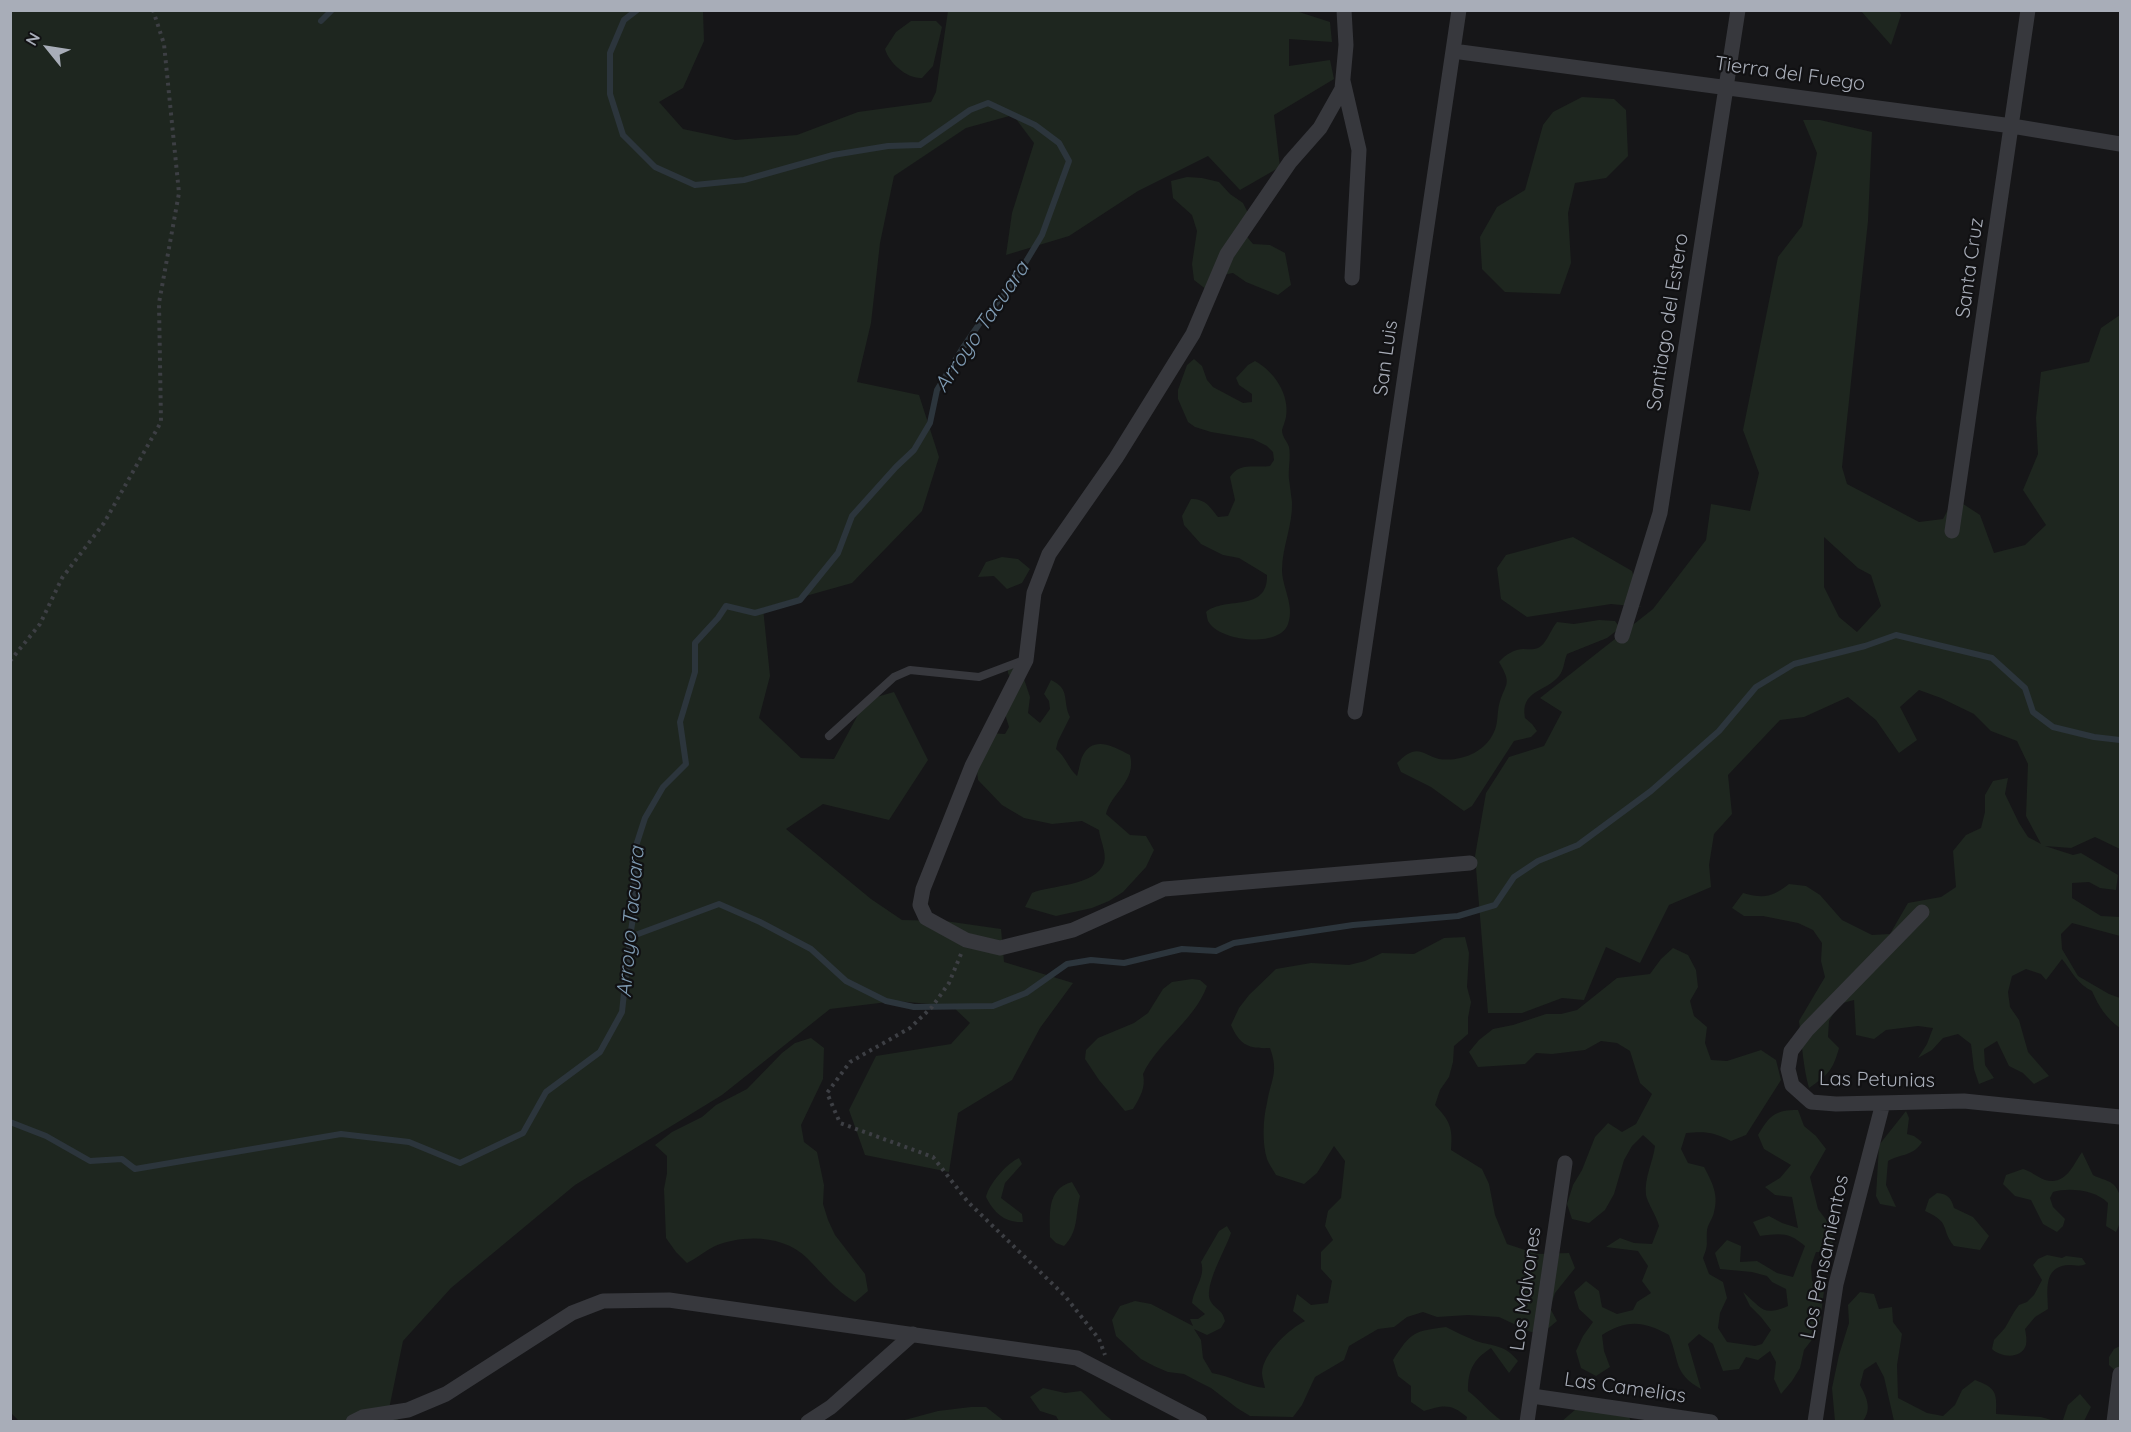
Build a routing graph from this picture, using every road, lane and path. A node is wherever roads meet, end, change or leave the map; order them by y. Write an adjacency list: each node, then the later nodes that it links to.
1 (153, 10): 15 (path)
2 (1344, 10): 7 (street)
3 (1459, 10): 6 (street, San Luis)
4 (1738, 10): 8 (street, Santiago del Estero)
5 (2028, 10): 9 (street, Santa Cruz)
6 (1453, 51): 8 (street, Tierra del Fuego); 16 (street, San Luis)
7 (1343, 81): 11 (street); 14 (street)
8 (1726, 87): 9 (street, Tierra del Fuego); 13 (street, Santiago del Estero)
9 (2012, 126): 10 (street, Tierra del Fuego); 12 (street, Santa Cruz)
10 (2121, 144)
11 (1352, 278)
12 (1952, 531)
13 (1622, 636)
14 (1026, 660): 17 (lane); 20 (street)
15 (10, 661)
16 (1355, 712)
17 (828, 736)
18 (1470, 863): 20 (street)
19 (1922, 912): 21 (street, Las Petunias)
20 (966, 940): 26 (path)
21 (1883, 1103): 22 (street, Las Petunias); 33 (street, Los Pensamientos)
22 (2121, 1117)
23 (1565, 1163): 27 (street, Los Malvones)
24 (913, 1334): 26 (street); 28 (street); 29 (street)
25 (2121, 1374): 34 (street)
26 (1114, 1378): 30 (street)
27 (1532, 1396): 31 (street, Los Malvones); 32 (street, Las Camelias)
28 (352, 1422)
29 (808, 1422)
30 (1200, 1422)
31 (1527, 1422)
32 (1712, 1422)
33 (1815, 1422)
34 (2114, 1422)

